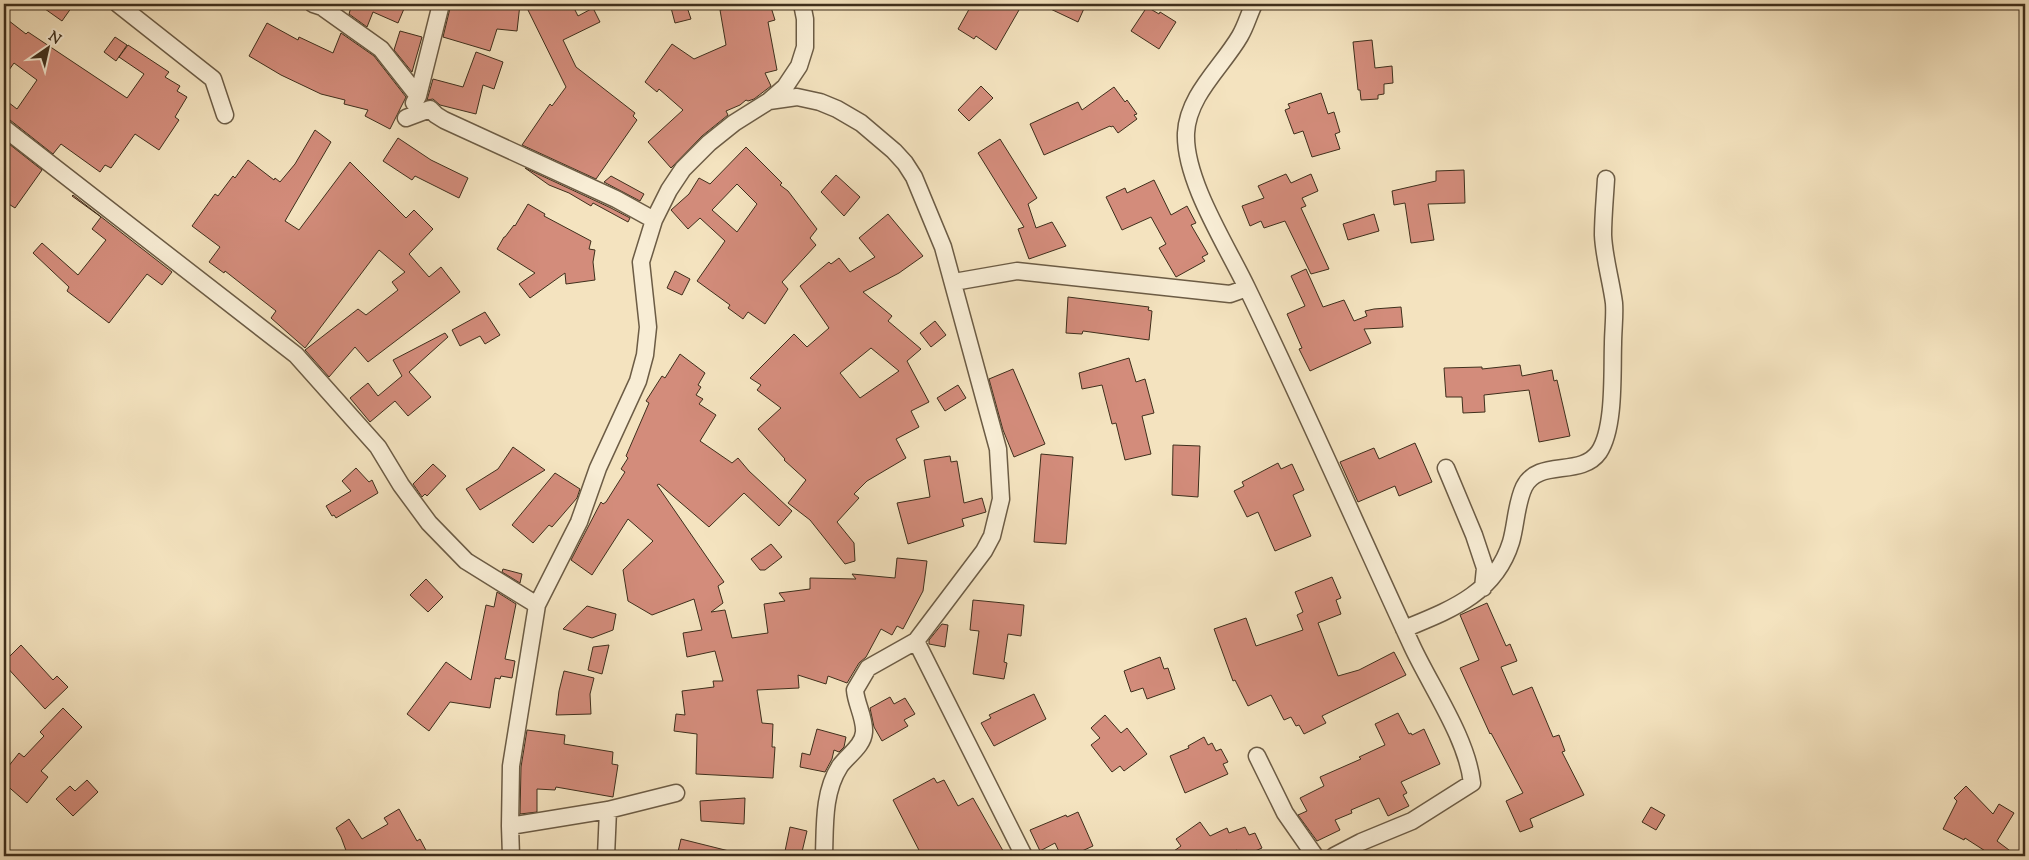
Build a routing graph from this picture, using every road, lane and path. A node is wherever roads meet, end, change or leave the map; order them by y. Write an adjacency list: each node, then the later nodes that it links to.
1 (118, 4): 8 (street)
2 (313, 4): 6 (street)
3 (441, 4): 6 (street)
4 (802, 4): 7 (street)
5 (1254, 4): 13 (street)
6 (418, 96): 11 (street)
7 (769, 101): 11 (street); 12 (street)
8 (225, 115)
9 (4, 128): 16 (street)
10 (1606, 179): 15 (street)
11 (654, 220): 16 (street)
12 (954, 282): 13 (street); 18 (street)
13 (1247, 288): 17 (street)
14 (1446, 468): 15 (street)
15 (1483, 588): 17 (street)
16 (537, 605): 22 (street)
17 (1404, 629): 28 (street)
18 (916, 641): 25 (street); 26 (street)
19 (1257, 756): 27 (street)
20 (676, 793): 21 (street)
21 (608, 810): 22 (street); 24 (street)
22 (510, 826): 23 (street)
23 (511, 856)
24 (606, 856)
25 (824, 856)
26 (1024, 856)
27 (1315, 856)
28 (1334, 856)

